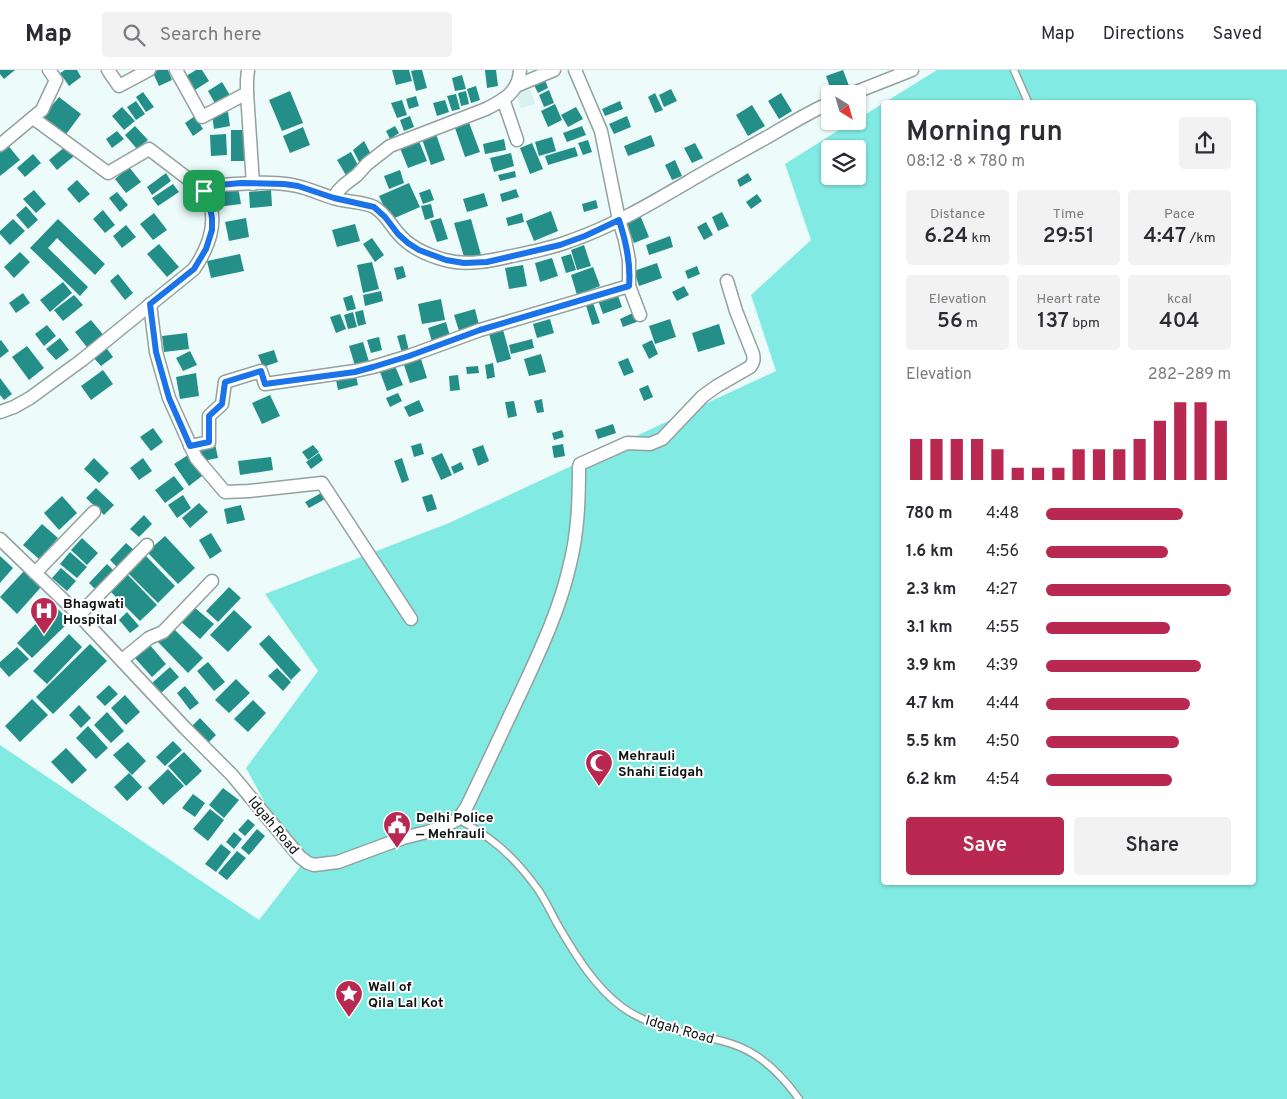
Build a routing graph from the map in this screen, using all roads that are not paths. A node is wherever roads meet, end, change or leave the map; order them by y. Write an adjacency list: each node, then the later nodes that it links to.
1 (49, 70): 17 (street)
2 (108, 70): 3 (street)
3 (149, 70)
4 (176, 70): 13 (street)
5 (248, 70): 13 (street)
6 (520, 70): 11 (street)
7 (554, 70): 11 (street)
8 (575, 70): 23 (street)
9 (912, 70): 12 (street)
10 (1014, 70): 15 (lane)
11 (516, 86): 14 (street)
12 (866, 88)
13 (247, 93): 20 (street)
14 (503, 99): 18 (street); 22 (street)
15 (1027, 100)
16 (821, 106): 23 (street)
17 (33, 118): 19 (street); 21 (street)
18 (517, 140)
19 (0, 145)
20 (253, 184): 21 (street); 22 (street)
21 (204, 191): 26 (street)
22 (334, 198): 23 (street)
23 (619, 220): 25 (street)
24 (727, 281): 38 (street)
25 (629, 286): 27 (street); 29 (street)
26 (150, 304): 28 (street); 29 (street)
27 (640, 315)
28 (0, 412)
29 (190, 446): 36 (street)
30 (94, 512): 33 (street)
31 (0, 539): 33 (street, Idgah Road)
32 (147, 545): 35 (street)
33 (35, 574): 35 (street, Idgah Road)
34 (212, 581): 37 (street)
35 (79, 615): 37 (street, Idgah Road)
36 (411, 619)
37 (122, 660): 38 (street, Idgah Road)
38 (458, 819): 39 (lane, Idgah Road)
39 (798, 1099)

